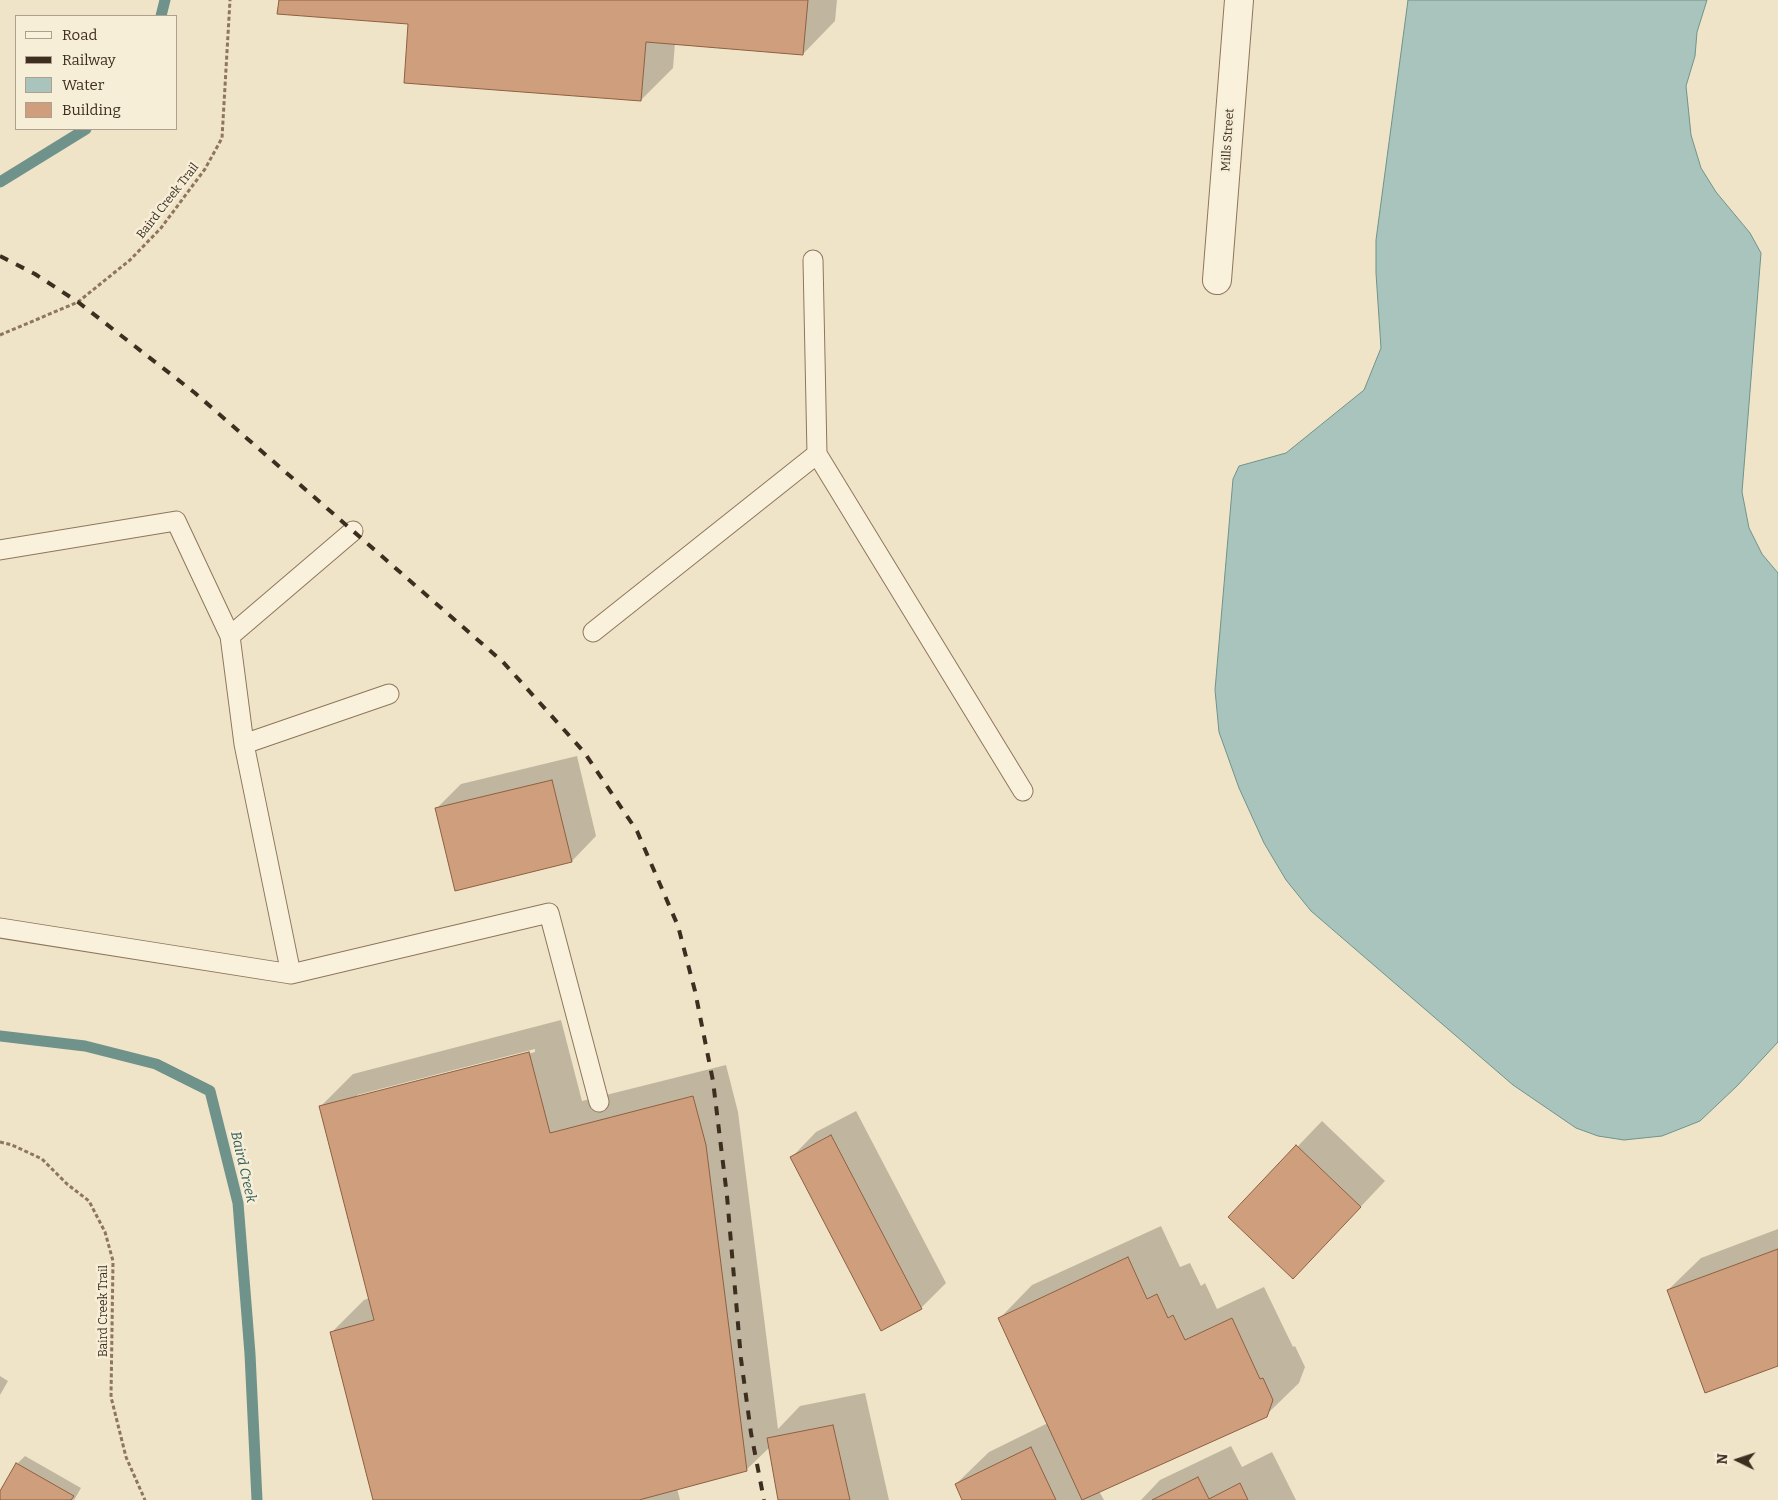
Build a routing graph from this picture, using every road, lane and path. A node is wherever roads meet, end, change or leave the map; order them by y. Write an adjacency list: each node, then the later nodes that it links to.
1 (230, 0): 5 (path, Baird Creek Trail)
2 (1239, 0): 4 (street, Mills Street)
3 (813, 260): 6 (lane)
4 (1217, 280)
5 (0, 335)
6 (817, 454): 9 (lane); 13 (lane)
7 (353, 531): 10 (lane)
8 (0, 550): 10 (lane)
9 (593, 632)
10 (230, 636): 12 (lane)
11 (389, 694): 12 (lane)
12 (244, 744): 15 (lane)
13 (1023, 791)
14 (0, 928): 15 (lane)
15 (291, 974): 16 (lane)
16 (599, 1102)
17 (0, 1142): 18 (path, Baird Creek Trail)
18 (145, 1500)

